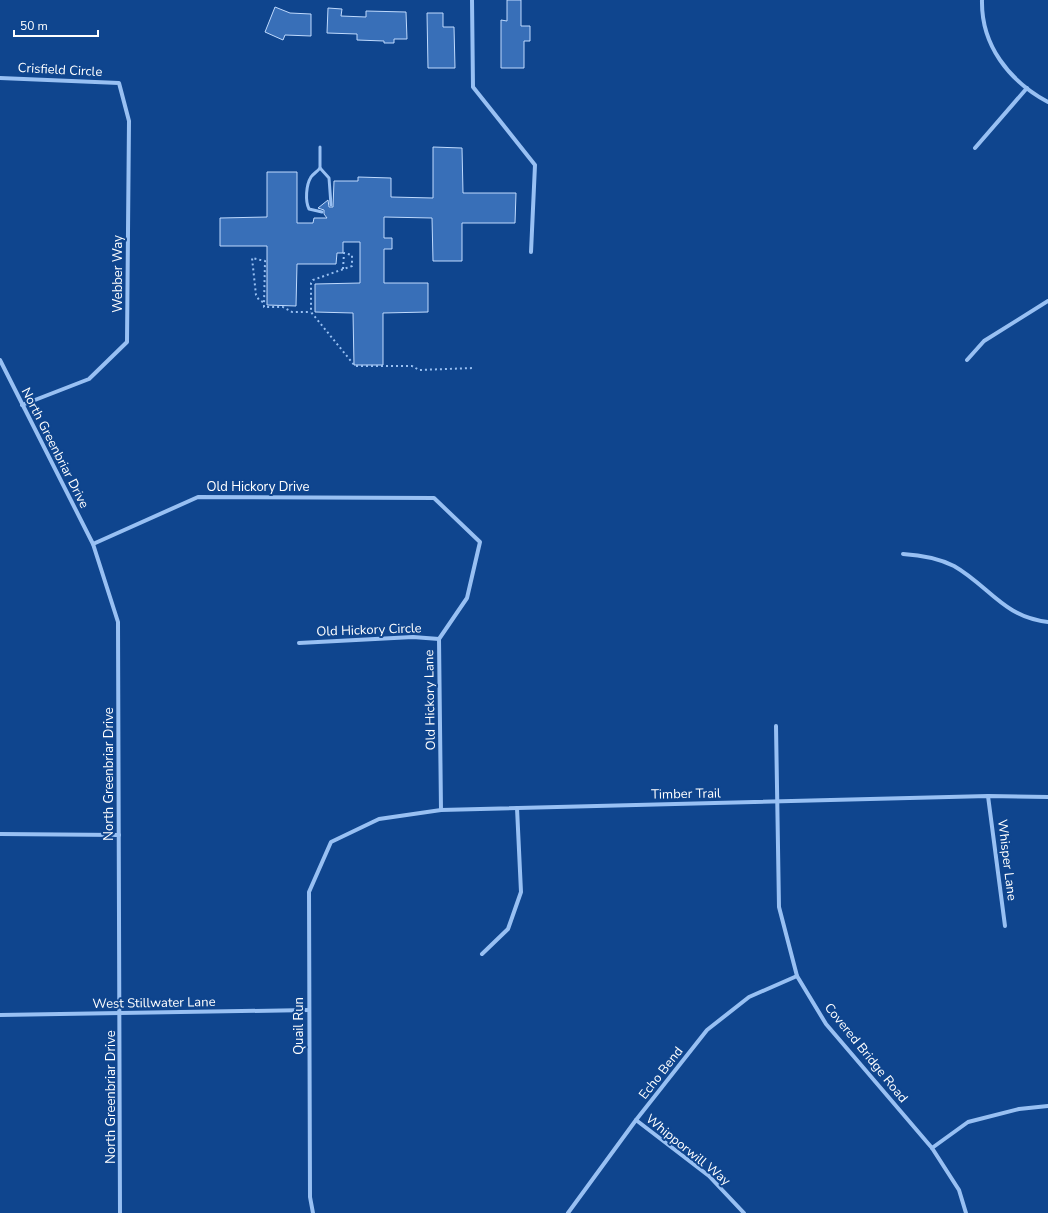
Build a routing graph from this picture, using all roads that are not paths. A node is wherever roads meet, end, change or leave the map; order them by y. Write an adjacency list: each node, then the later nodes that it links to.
1 (472, 0): 12 (street)
2 (982, 0): 5 (street)
3 (0, 78): 4 (street, Crisfield Circle)
4 (119, 83): 16 (street, Webber Way)
5 (1027, 88): 6 (street); 8 (street)
6 (1048, 102)
7 (320, 146): 9 (lane)
8 (975, 148)
9 (320, 168): 10 (lane); 11 (lane)
10 (331, 205)
11 (322, 212)
12 (531, 252)
13 (1048, 300): 15 (street)
14 (0, 360): 16 (street, North Greenbriar Drive)
15 (967, 360)
16 (22, 405): 18 (street, North Greenbriar Drive)
17 (434, 498): 18 (street, Old Hickory Drive); 21 (street, Old Hickory Lane)
18 (92, 544): 30 (street, North Greenbriar Drive)
19 (903, 554): 20 (street)
20 (1048, 622)
21 (439, 639): 22 (street, Old Hickory Circle); 28 (street, Old Hickory Lane)
22 (299, 643)
23 (776, 726): 26 (street, Covered Bridge Road)
24 (988, 796): 25 (street, Timber Trail); 26 (street, Timber Trail); 32 (street, Whisper Lane)
25 (1048, 797)
26 (777, 802): 27 (street, Timber Trail); 34 (street, Covered Bridge Road)
27 (517, 808): 28 (street, Timber Trail); 33 (street)
28 (441, 810): 31 (street, Timber Trail)
29 (0, 834): 30 (street)
30 (119, 835): 36 (street, North Greenbriar Drive)
31 (331, 842): 35 (street, Quail Run)
32 (1005, 926)
33 (482, 954)
34 (797, 976): 39 (street, Echo Bend); 40 (street, Covered Bridge Road)
35 (309, 1010): 36 (street, West Stillwater Lane); 42 (street, Quail Run)
36 (121, 1013): 37 (street, West Stillwater Lane); 41 (street, North Greenbriar Drive)
37 (0, 1015)
38 (1048, 1106): 40 (street)
39 (636, 1120): 43 (street, Echo Bend); 44 (street, Whipporwill Way)
40 (932, 1148): 45 (street, Covered Bridge Road)
41 (120, 1213)
42 (313, 1213)
43 (568, 1213)
44 (744, 1213)
45 (966, 1213)

